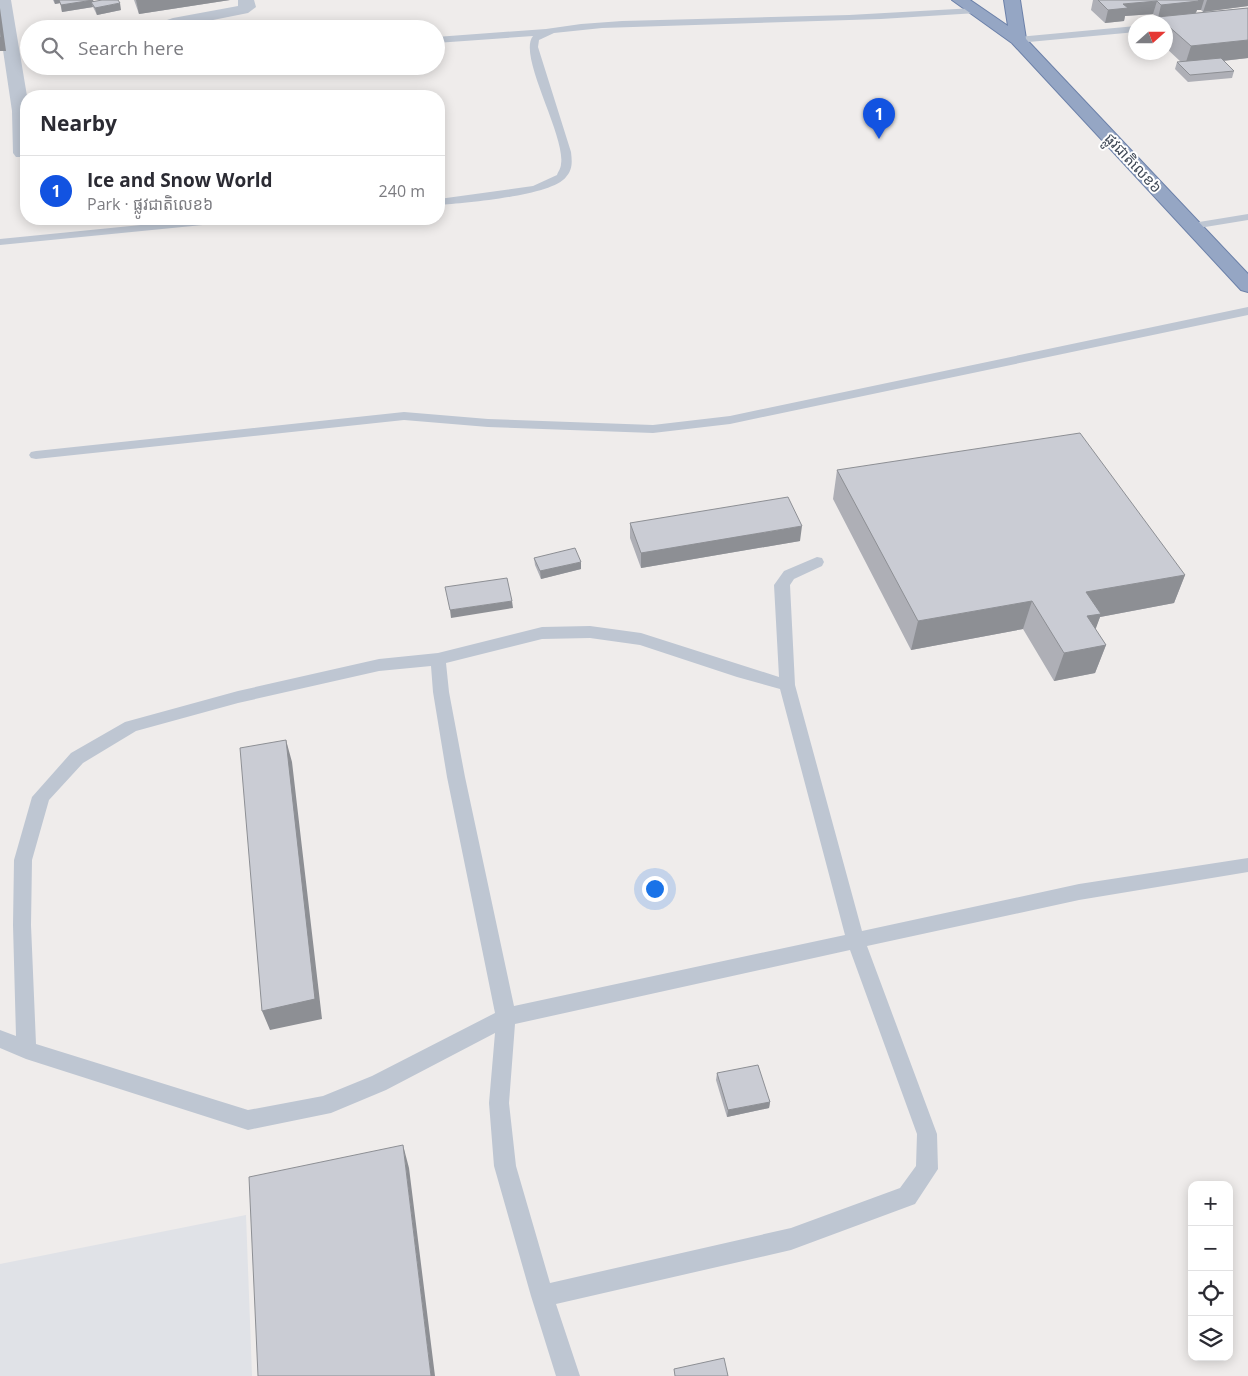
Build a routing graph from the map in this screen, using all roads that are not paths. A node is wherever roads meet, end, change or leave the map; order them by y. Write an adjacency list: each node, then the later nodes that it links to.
1 (3, 0): 11 (street)
2 (246, 0): 6 (street)
3 (960, 0): 5 (highway, ផ្លូវជាតិលេខ៦)
4 (1012, 0): 10 (highway)
5 (974, 11): 8 (lane); 10 (highway, ផ្លូវជាតិលេខ៦)
6 (189, 20)
7 (1128, 29): 10 (lane)
8 (545, 32): 9 (lane); 12 (lane)
9 (445, 39)
10 (1018, 40): 15 (highway, ផ្លូវជាតិលេខ៦)
11 (20, 105)
12 (445, 201)
13 (1248, 217): 15 (lane)
14 (172, 225): 16 (lane)
15 (1193, 226): 17 (highway, ផ្លូវជាតិលេខ៦)
16 (0, 242)
17 (1248, 286)
18 (1248, 311): 19 (lane)
19 (36, 455)
20 (817, 562): 22 (lane)
21 (438, 659): 22 (lane); 25 (lane); 27 (lane)
22 (787, 685): 24 (lane)
23 (1248, 865): 24 (lane)
24 (856, 942): 25 (lane); 28 (lane)
25 (506, 1017): 27 (lane); 28 (lane)
26 (0, 1039): 27 (lane)
27 (26, 1050)
28 (542, 1296): 29 (lane)
29 (568, 1376)

